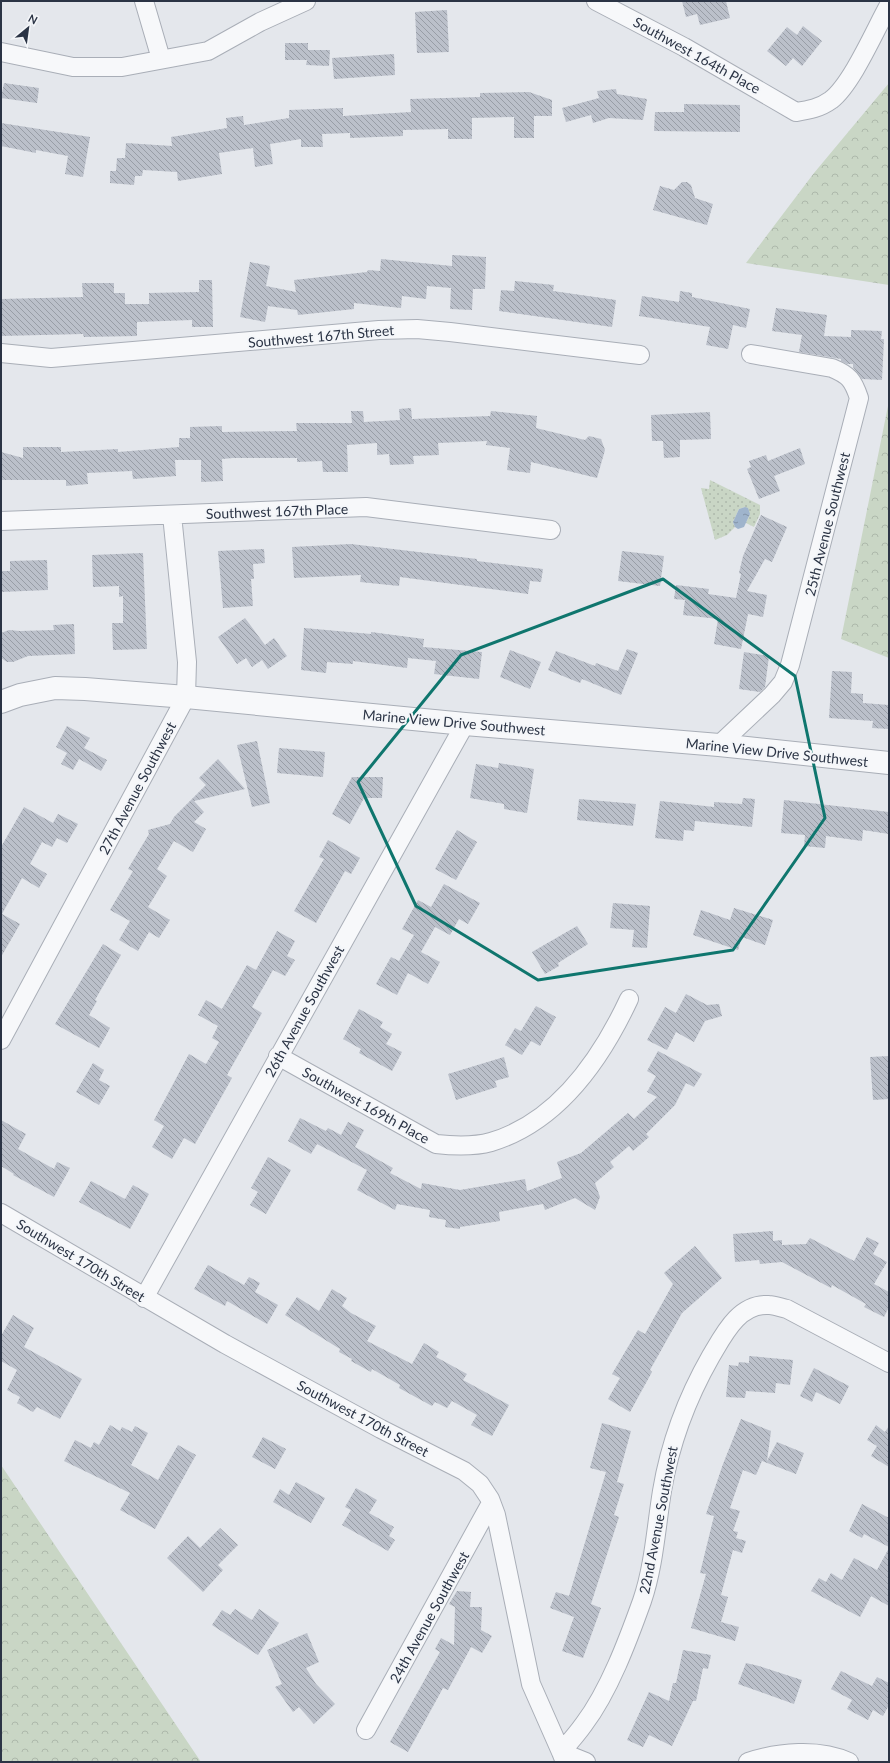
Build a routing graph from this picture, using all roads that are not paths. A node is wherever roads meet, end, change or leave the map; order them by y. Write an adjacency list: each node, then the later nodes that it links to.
1 (144, 1): 6 (street)
2 (306, 1): 6 (street)
3 (596, 1): 4 (street, Southwest 164th Place)
4 (889, 5)
5 (1, 52): 6 (street)
6 (161, 59)
7 (1, 353): 9 (street, Southwest 167th Street)
8 (751, 354): 16 (street, 25th Avenue Southwest)
9 (640, 355)
10 (172, 515): 11 (street, Southwest 167th Place); 12 (street, Southwest 167th Place); 13 (street, 27th Avenue Southwest)
11 (1, 521)
12 (551, 530)
13 (186, 696): 14 (street, Marine View Drive Southwest); 15 (street, Marine View Drive Southwest); 19 (street, 27th Avenue Southwest)
14 (10, 699)
15 (465, 724): 16 (street, Marine View Drive Southwest); 20 (street, 26th Avenue Southwest)
16 (719, 745): 17 (street, Marine View Drive Southwest)
17 (889, 763)
18 (629, 999): 20 (street, Southwest 169th Place)
19 (1, 1040)
20 (278, 1056): 22 (street, 26th Avenue Southwest)
21 (1, 1213): 22 (street, Southwest 170th Street)
22 (144, 1298): 24 (street, Southwest 170th Street)
23 (889, 1363): 26 (street, 22nd Avenue Southwest)
24 (491, 1503): 25 (street, 24th Avenue Southwest); 26 (street, Southwest 170th Street)
25 (366, 1730)
26 (563, 1757): 27 (street)
27 (586, 1762)
28 (748, 1762): 29 (street)
29 (849, 1762)

